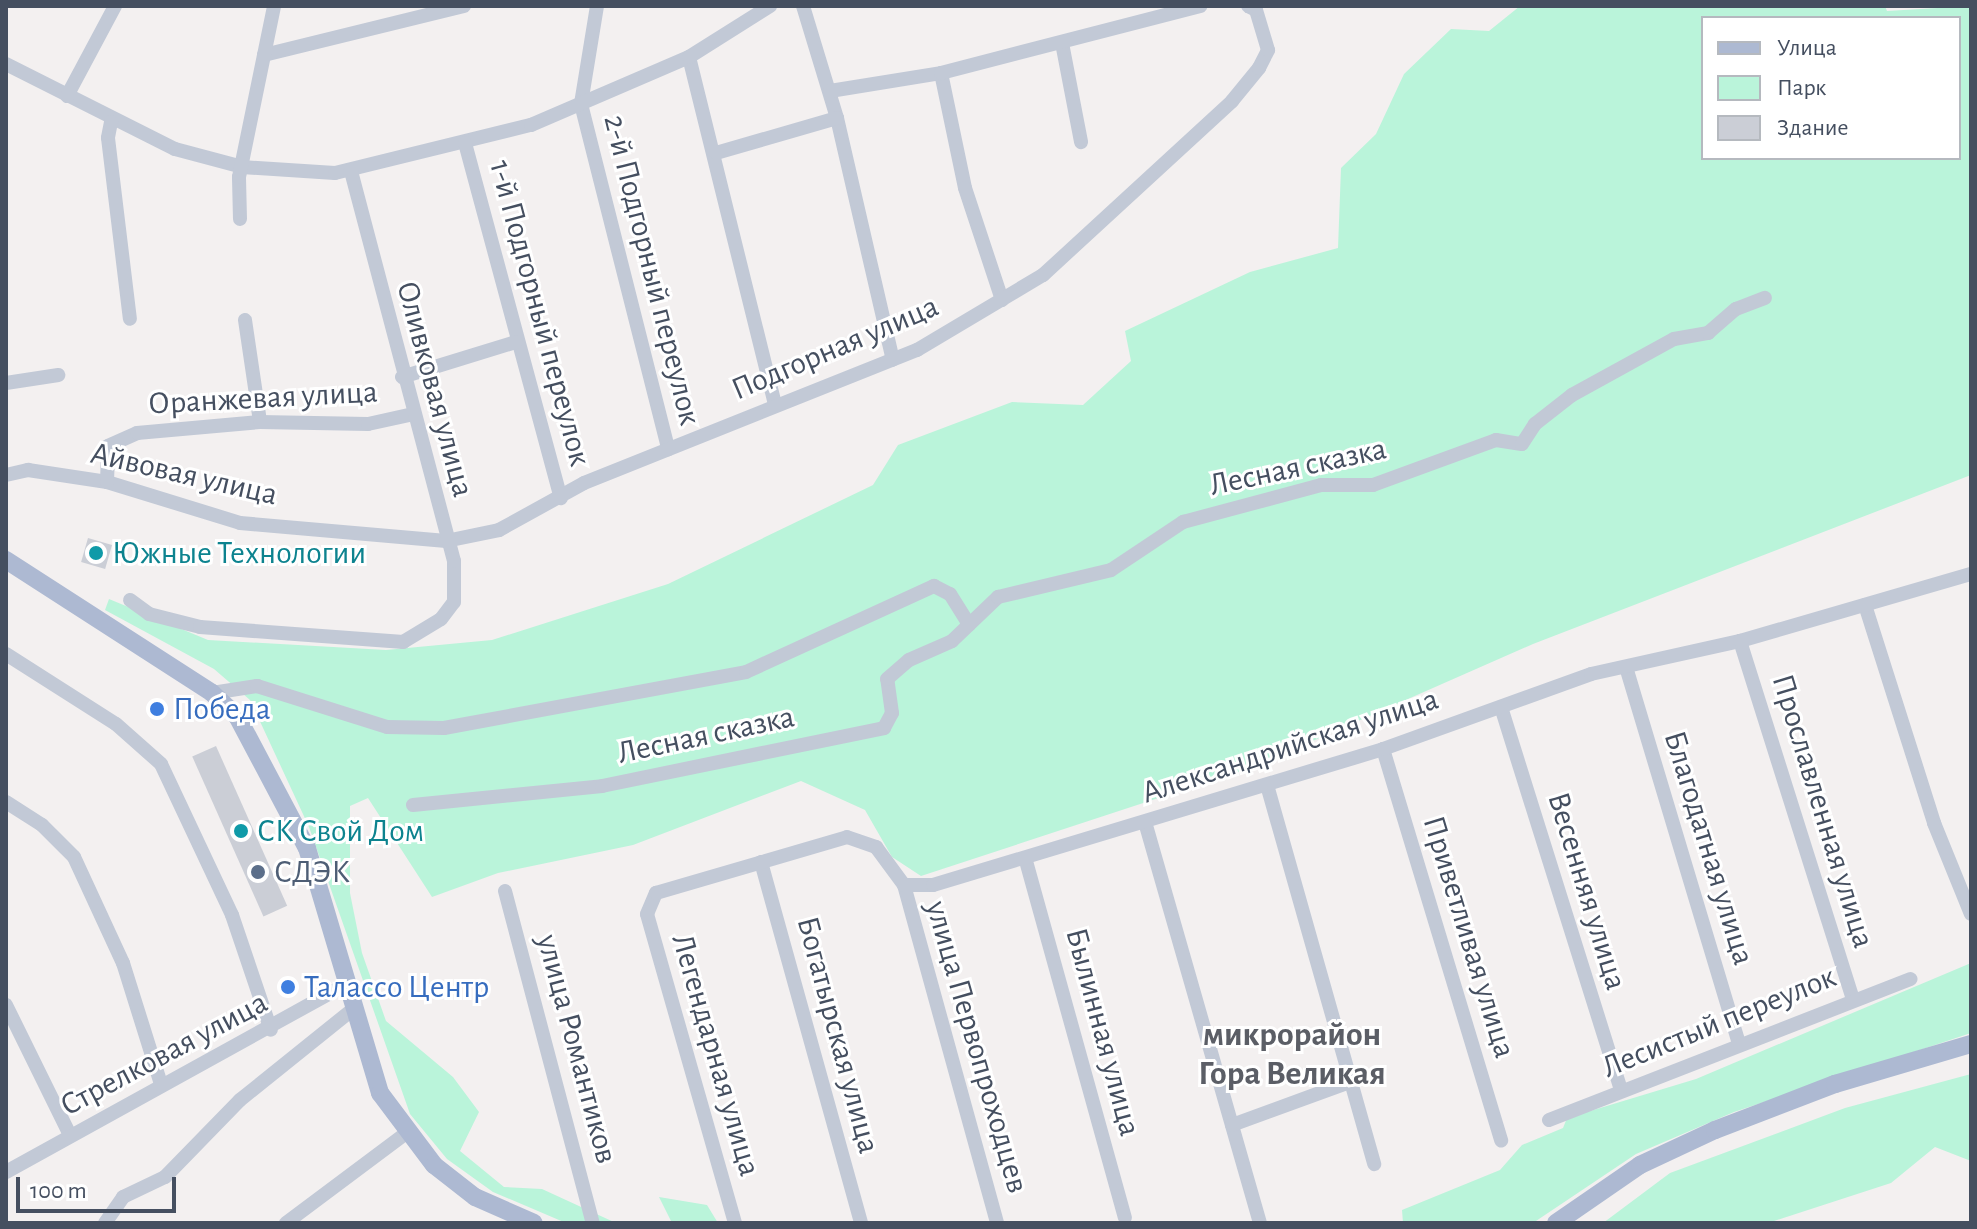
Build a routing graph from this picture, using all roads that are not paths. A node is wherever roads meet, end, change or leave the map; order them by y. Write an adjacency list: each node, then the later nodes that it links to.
1 (115, 6): 15 (street)
2 (274, 6): 10 (street)
3 (464, 6): 10 (street)
4 (597, 6): 16 (street)
5 (770, 6): 11 (street)
6 (803, 6): 14 (street)
7 (1200, 6): 9 (street)
8 (1256, 7): 26 (street, Подгорная улица)
9 (1062, 43): 13 (street); 19 (street)
10 (264, 55): 22 (street)
11 (689, 57): 16 (street); 21 (street)
12 (6, 64): 15 (street)
13 (941, 73): 14 (street); 26 (street)
14 (830, 91): 17 (street)
15 (67, 96): 18 (street)
16 (581, 104): 20 (street); 37 (street, 2-й Подгорный переулок)
17 (837, 118): 21 (street); 30 (street)
18 (111, 122): 22 (street); 27 (street)
19 (1081, 142)
20 (465, 143): 23 (street); 29 (street, 1-й Подгорный переулок)
21 (716, 153): 34 (street)
22 (242, 167): 23 (street); 24 (street)
23 (351, 170): 32 (street, Оливковая улица)
24 (240, 219)
25 (1765, 298): 46 (street, Лесная сказка)
26 (1002, 300): 30 (street, Подгорная улица)
27 (130, 319)
28 (245, 320): 36 (street)
29 (516, 342): 32 (street); 40 (street, 1-й Подгорный переулок)
30 (893, 360): 34 (street, Подгорная улица)
31 (58, 375): 33 (street)
32 (402, 377): 35 (street, Оливковая улица)
33 (6, 383)
34 (775, 404): 37 (street, Подгорная улица)
35 (413, 414): 36 (street, Оранжевая улица); 41 (street, Оливковая улица)
36 (260, 422): 39 (street, Оранжевая улица)
37 (668, 449): 40 (street, Подгорная улица)
38 (6, 475): 39 (street, Айвовая улица)
39 (107, 482): 41 (street, Айвовая улица)
40 (561, 498): 41 (street, Подгорная улица)
41 (446, 541): 44 (street, Оливковая улица)
42 (6, 560): 50 (main road)
43 (1971, 574): 45 (street, Александрийская улица)
44 (130, 600)
45 (1865, 605): 47 (street, Александрийская улица); 61 (street)
46 (969, 625): 50 (street); 55 (street, Лесная сказка)
47 (1740, 641): 49 (street, Александрийская улица); 64 (street, Прославленная улица)
48 (6, 654): 67 (street)
49 (1626, 667): 51 (street, Александрийская улица); 68 (street, Благодатная улица)
50 (212, 693): 63 (main road)
51 (1501, 707): 52 (street, Александрийская улица); 72 (street, Весенняя улица)
52 (1383, 749): 53 (street, Александрийская улица); 77 (street, Приветливая улица)
53 (1267, 785): 56 (street, Александрийская улица); 70 (street)
54 (6, 802): 71 (street)
55 (413, 805)
56 (1145, 822): 57 (street, Александрийская улица); 74 (street)
57 (1026, 861): 59 (street, Александрийская улица); 80 (street, Былинная улица)
58 (761, 862): 59 (street); 86 (street, Легендарная улица); 87 (street, Богатырская улица)
59 (904, 885): 88 (street, улица Первопроходцев)
60 (505, 891): 82 (street, улица Романтиков)
61 (1971, 914)
62 (1910, 979): 64 (street, Лесистый переулок)
63 (347, 984): 66 (main road); 67 (street, Стрелковая улица)
64 (1853, 999): 68 (street, Лесистый переулок)
65 (6, 1005): 76 (street)
66 (353, 1009): 75 (main road); 83 (street)
67 (271, 1030): 71 (street, Стрелковая улица)
68 (1739, 1044): 72 (street, Лесистый переулок)
69 (1971, 1044): 90 (main road)
70 (1347, 1083): 74 (street); 78 (street)
71 (161, 1084): 76 (street, Стрелковая улица)
72 (1621, 1091): 73 (street, Лесистый переулок)
73 (1549, 1120)
74 (1232, 1125): 89 (street)
75 (405, 1134): 81 (street); 85 (main road)
76 (70, 1135): 79 (street, Стрелковая улица)
77 (1501, 1141)
78 (1374, 1164)
79 (6, 1172)
80 (1125, 1217)
81 (305, 1218): 84 (street)
82 (594, 1222)
83 (105, 1223)
84 (286, 1223)
85 (534, 1223)
86 (735, 1223)
87 (861, 1223)
88 (997, 1223)
89 (1260, 1223)
90 (1556, 1223)

